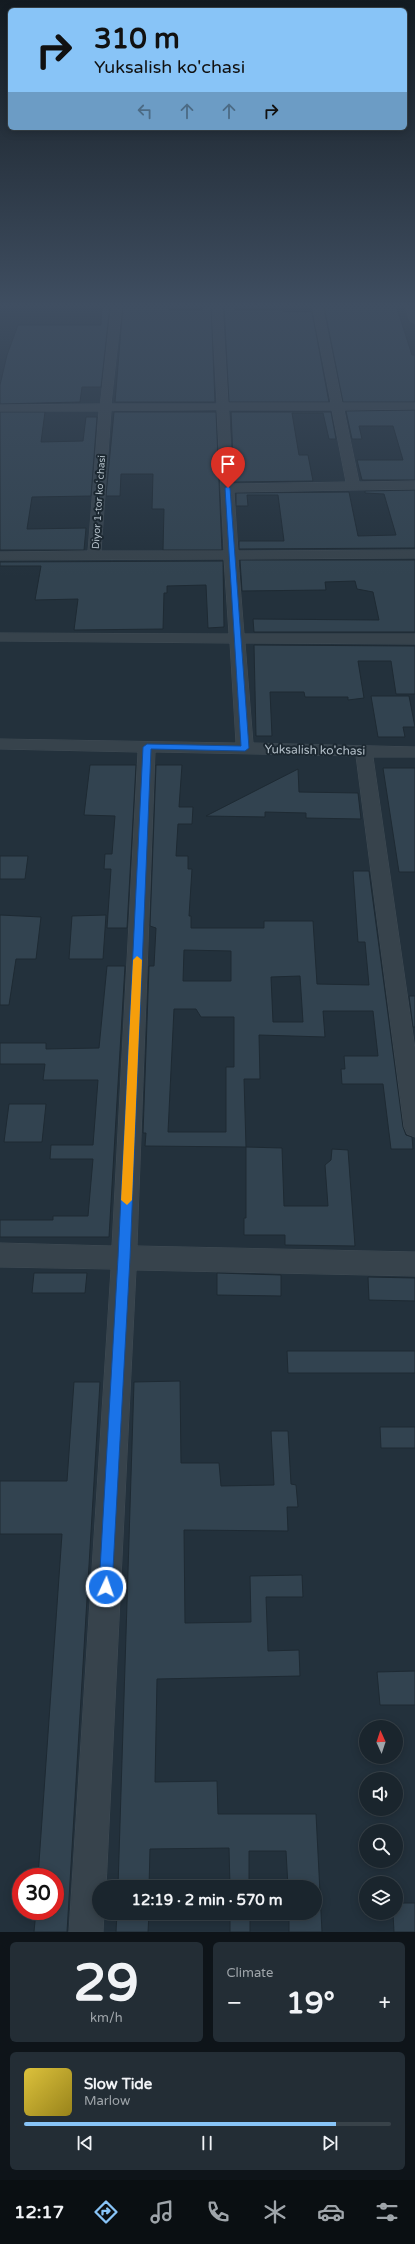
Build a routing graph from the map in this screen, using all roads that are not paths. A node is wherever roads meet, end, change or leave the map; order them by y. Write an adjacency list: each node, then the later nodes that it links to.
1 (106, 395): 8 (street, Diyor 1-tor koʻchasi)
2 (222, 395): 6 (street)
3 (334, 395): 4 (street)
4 (336, 406): 5 (street); 6 (street); 10 (street)
5 (415, 406)
6 (223, 407): 8 (street); 11 (street)
7 (0, 408): 8 (street)
8 (105, 408): 15 (street, Diyor 1-tor koʻchasi)
9 (415, 485): 10 (street)
10 (353, 486): 11 (street)
11 (228, 488): 13 (street)
12 (415, 554): 13 (street)
13 (231, 555): 15 (street); 17 (street)
14 (0, 556): 15 (street)
15 (94, 556)
16 (0, 637): 17 (street)
17 (237, 639): 18 (street); 21 (street)
18 (415, 639)
19 (0, 744): 20 (street, Yuksalish ko'chasi)
20 (147, 747): 21 (street, Yuksalish ko'chasi); 26 (street)
21 (245, 748): 22 (street, Yuksalish ko'chasi)
22 (364, 751): 23 (street, Yuksalish ko'chasi); 24 (street)
23 (415, 752)
24 (415, 1127)
25 (0, 1256): 26 (street)
26 (124, 1258): 27 (street); 28 (street)
27 (415, 1264)
28 (86, 1932)

